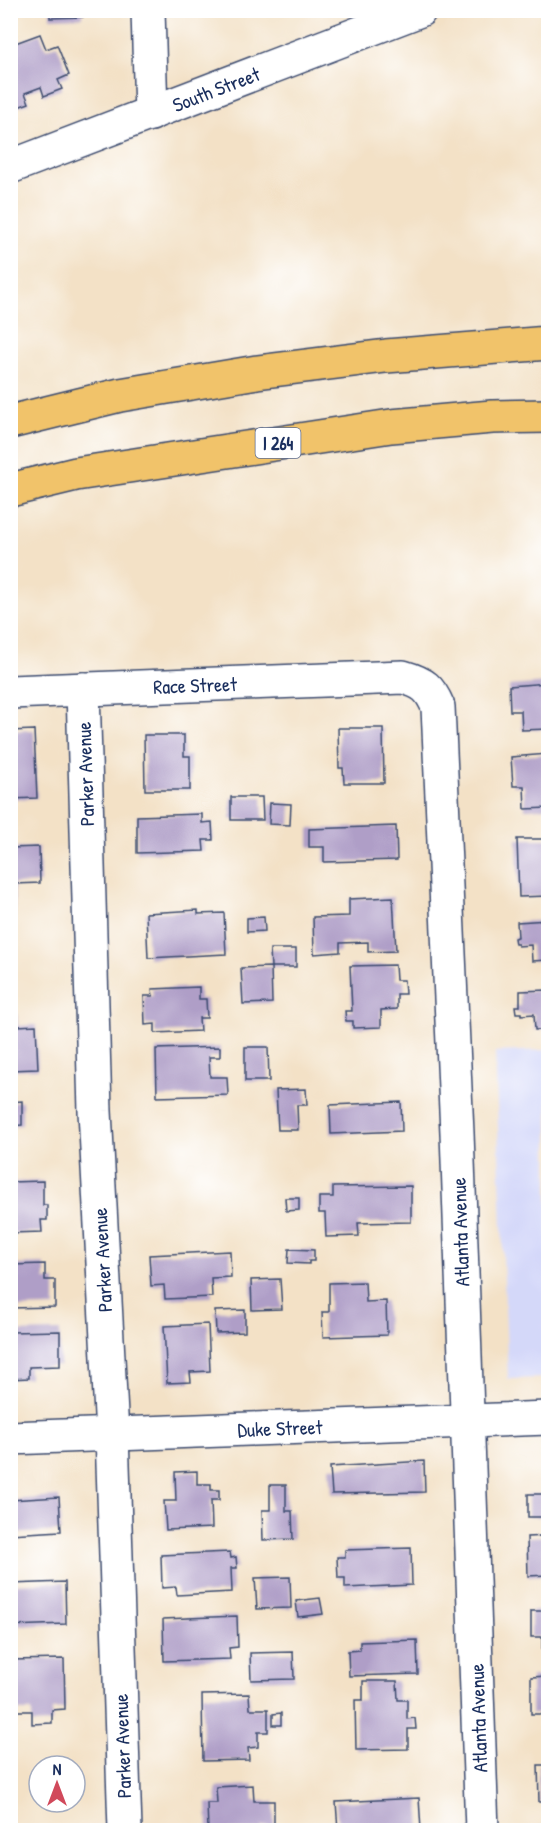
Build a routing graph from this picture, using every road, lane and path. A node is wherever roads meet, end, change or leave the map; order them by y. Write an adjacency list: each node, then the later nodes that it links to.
1 (148, 10): 3 (street)
2 (420, 10): 3 (street, South Street)
3 (151, 114): 4 (street, South Street)
4 (10, 167)
5 (549, 343): 7 (highway)
6 (549, 416): 8 (highway, I 264)
7 (10, 422)
8 (10, 490)
9 (379, 678): 10 (street, Race Street); 13 (street, Atlanta Avenue)
10 (83, 689): 11 (street, Race Street); 14 (street, Parker Avenue)
11 (10, 692)
12 (549, 1418): 13 (street, Duke Street)
13 (467, 1421): 14 (street, Duke Street); 17 (street, Atlanta Avenue)
14 (112, 1434): 15 (street, Duke Street); 16 (street, Parker Avenue)
15 (10, 1438)
16 (125, 1830)
17 (482, 1830)

